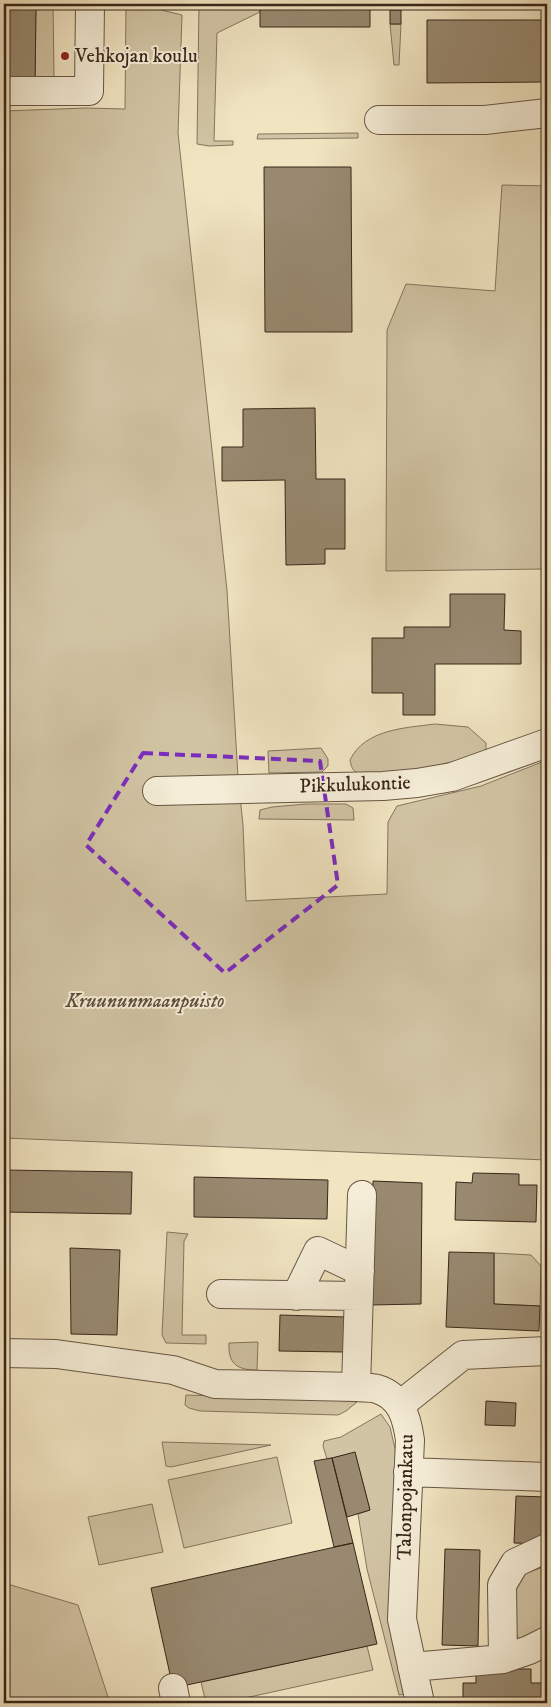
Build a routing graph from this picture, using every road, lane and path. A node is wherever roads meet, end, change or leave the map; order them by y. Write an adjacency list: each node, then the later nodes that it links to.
1 (90, 4): 2 (street)
2 (4, 92)
3 (547, 113): 4 (street)
4 (379, 120)
5 (547, 743): 6 (street, Pikkulukontie)
6 (157, 791)
7 (362, 1195): 8 (street)
8 (359, 1284): 10 (street); 10 (street); 13 (street)
9 (221, 1294): 10 (street)
10 (296, 1296)
11 (547, 1351): 14 (street)
12 (4, 1353): 13 (street, Talonpojankatu)
13 (356, 1387): 14 (street, Talonpojankatu)
14 (400, 1405): 15 (street, Talonpojankatu)
15 (408, 1472): 16 (street); 20 (street, Talonpojankatu)
16 (547, 1477)
17 (547, 1548): 19 (street)
18 (547, 1640): 19 (street)
19 (503, 1659): 20 (street)
20 (412, 1667): 21 (street, Talonpojankatu)
21 (420, 1703)

